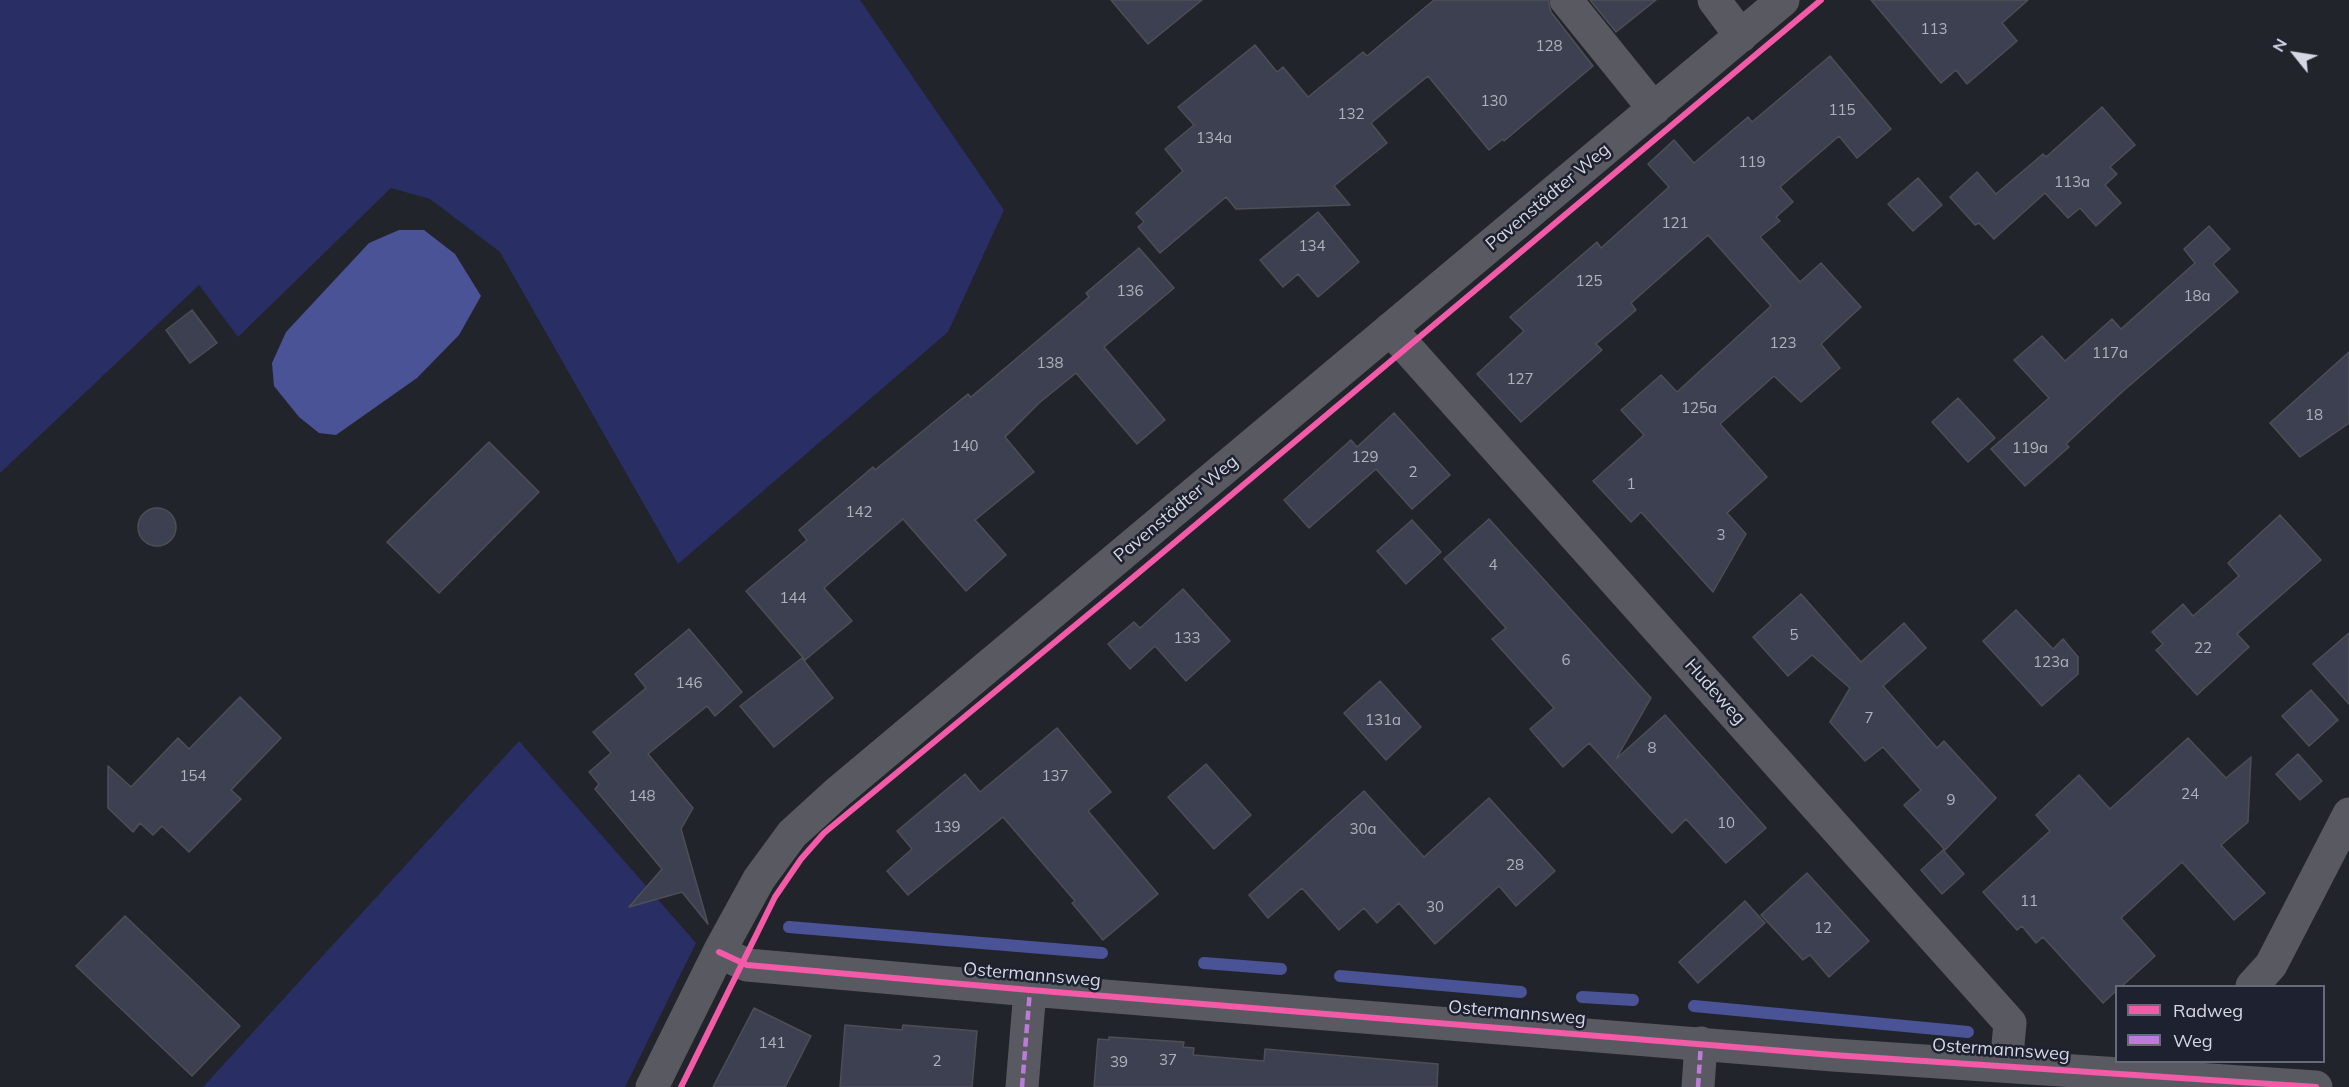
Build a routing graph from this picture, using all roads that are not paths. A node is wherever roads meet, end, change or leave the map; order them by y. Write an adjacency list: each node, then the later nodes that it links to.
1 (1566, 0): 5 (street)
2 (1714, 0): 4 (street)
3 (1783, 0): 4 (street, Pavenstädter Weg)
4 (1741, 36): 5 (street, Pavenstädter Weg)
5 (1654, 109): 6 (street, Pavenstädter Weg)
6 (1390, 329): 8 (street, Pavenstädter Weg); 12 (street, Hudeweg)
7 (2349, 814): 9 (street)
8 (719, 952): 10 (street, Ostermannsweg); 14 (street, Pavenstädter Weg)
9 (2254, 985)
10 (1030, 990): 11 (street, Ostermannsweg); 15 (street)
11 (1701, 1043): 12 (street, Ostermannsweg); 16 (street)
12 (2006, 1066): 13 (street, Ostermannsweg)
13 (2200, 1070): 17 (street, Ostermannsweg)
14 (652, 1087)
15 (1022, 1087)
16 (1698, 1087)
17 (2316, 1087)

